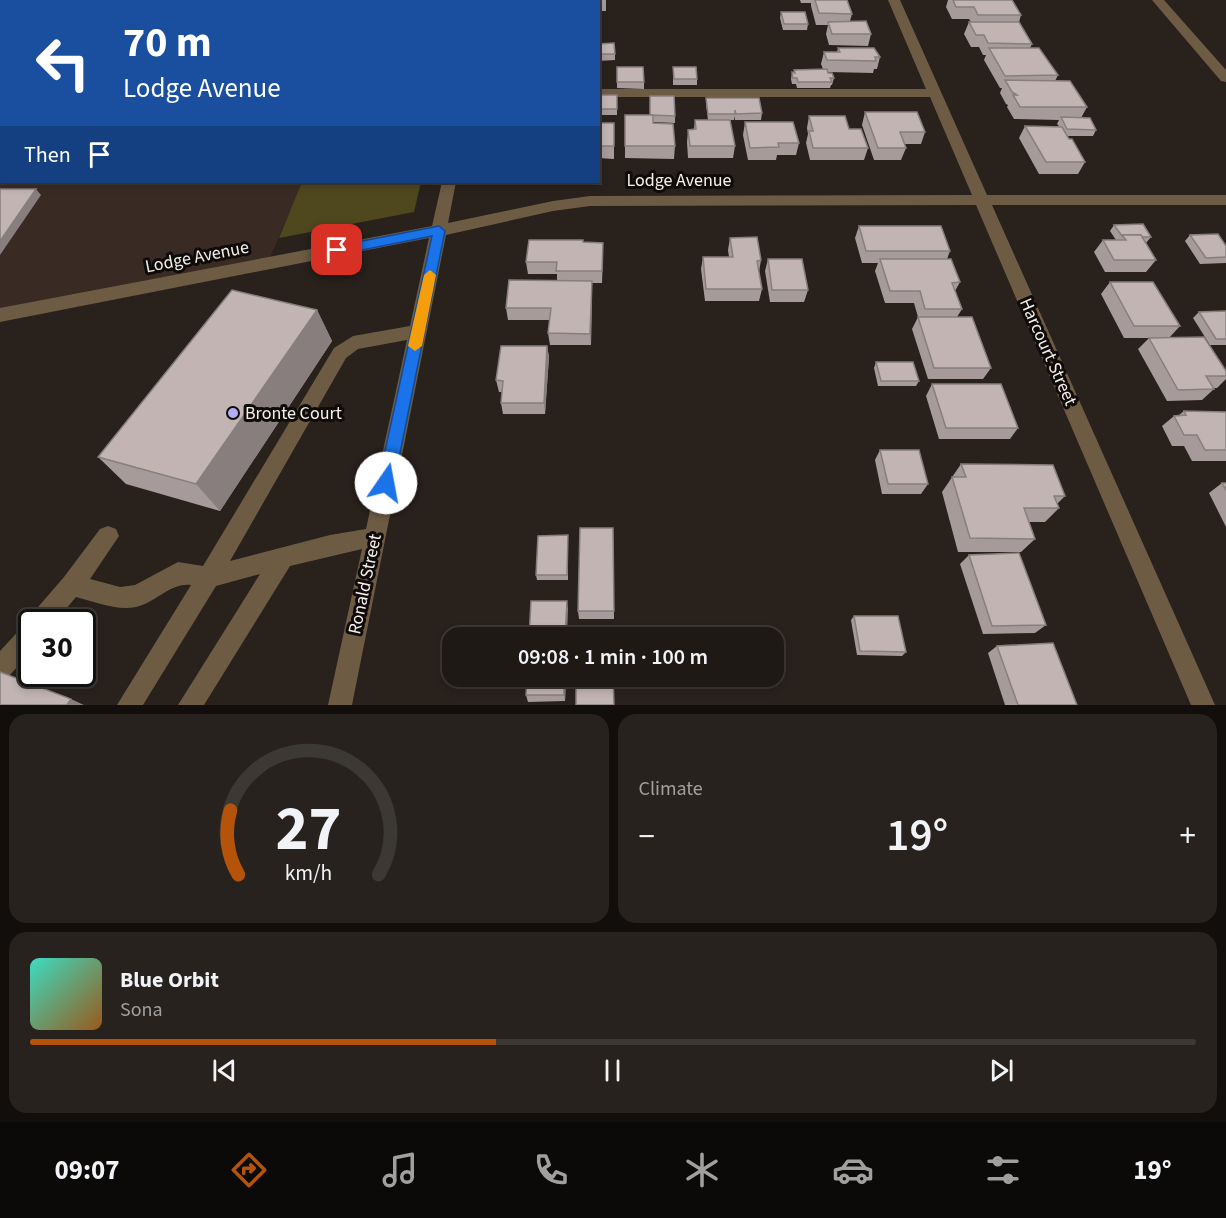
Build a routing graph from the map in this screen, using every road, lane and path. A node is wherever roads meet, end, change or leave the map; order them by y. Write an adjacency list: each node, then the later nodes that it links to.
1 (894, 0): 5 (street, Harcourt Street)
2 (1158, 0): 3 (street)
3 (1226, 78)
4 (600, 93): 5 (street)
5 (934, 93): 7 (street, Harcourt Street)
6 (449, 183): 9 (street, Ronald Street)
7 (981, 200): 8 (street, Lodge Avenue); 9 (street, Lodge Avenue); 23 (street, Harcourt Street)
8 (1226, 200)
9 (439, 231): 10 (street, Lodge Avenue); 11 (street, Ronald Street)
10 (0, 315)
11 (418, 331): 13 (street, Ronald Street); 15 (street)
12 (108, 536): 16 (street)
13 (375, 537): 14 (street); 22 (street, Ronald Street)
14 (282, 559): 15 (street); 21 (street)
15 (209, 577): 16 (street); 20 (street)
16 (72, 585): 17 (street)
17 (51, 609)
18 (18, 649): 19 (street)
19 (0, 669)
20 (129, 705)
21 (190, 705)
22 (340, 705)
23 (1203, 705)

